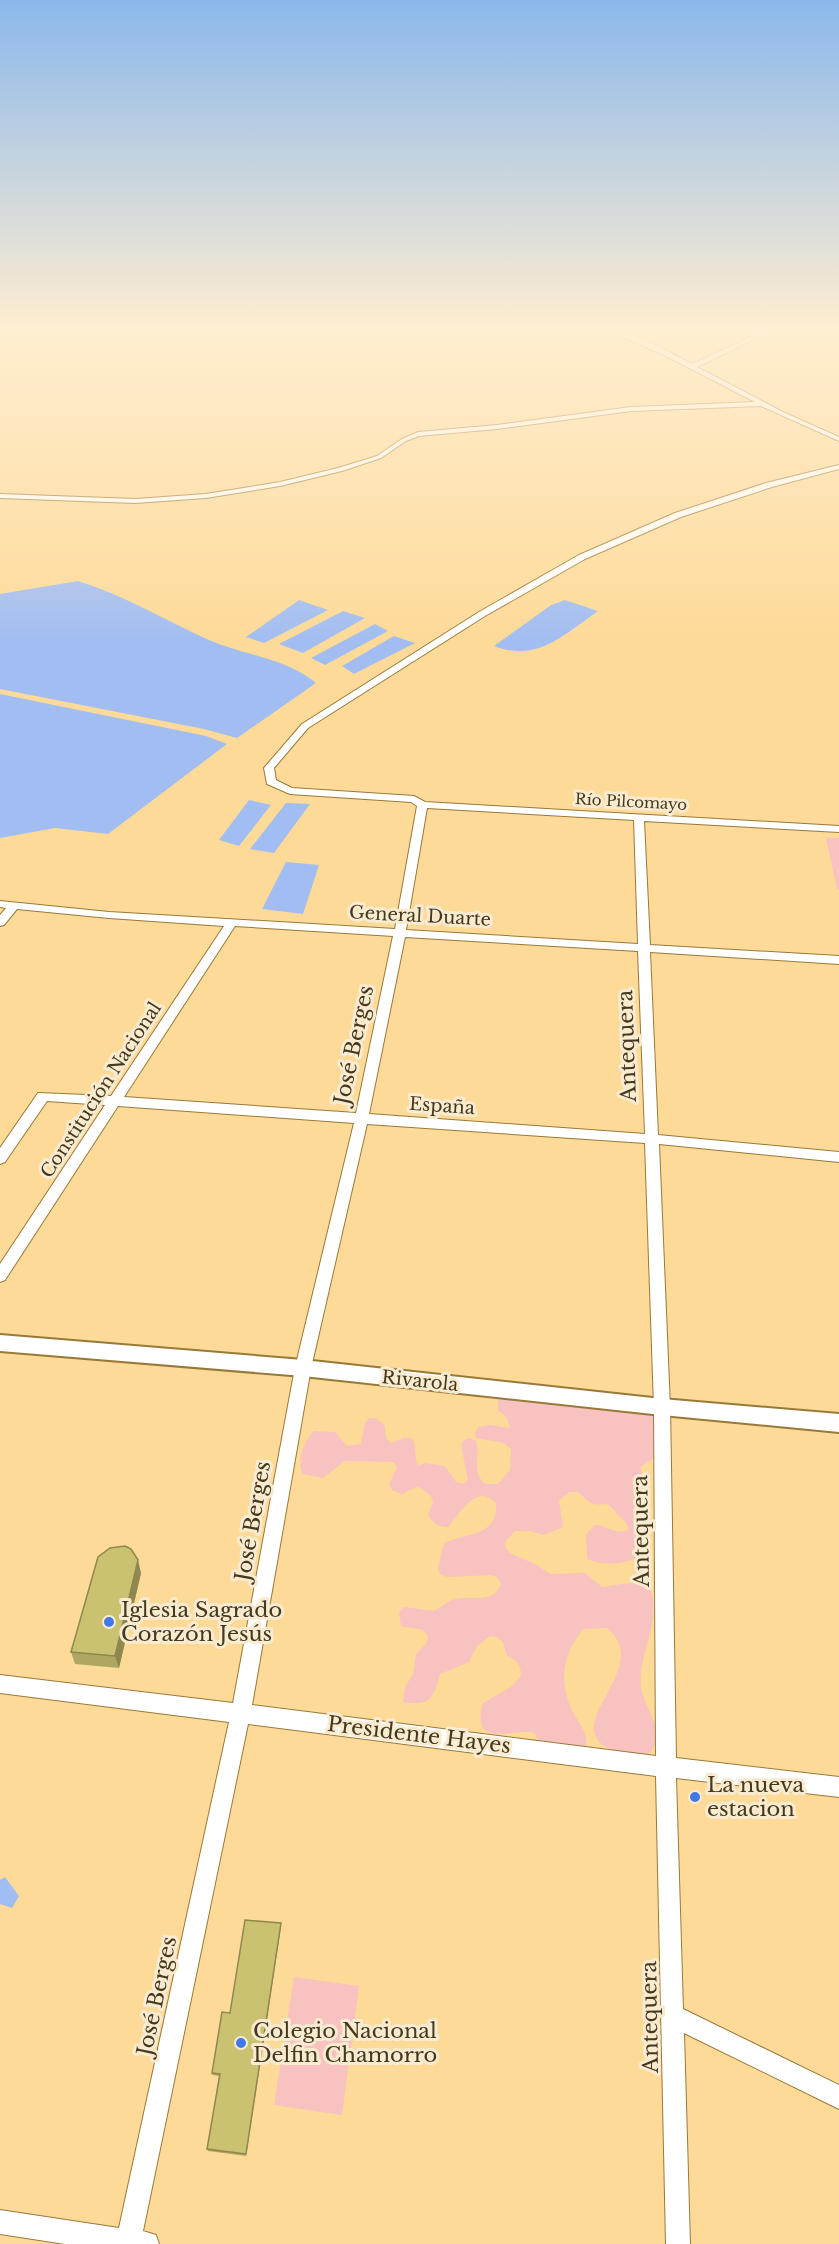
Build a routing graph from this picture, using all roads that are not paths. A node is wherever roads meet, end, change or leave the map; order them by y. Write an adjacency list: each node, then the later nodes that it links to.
1 (416, 435): 3 (street)
2 (839, 467): 4 (street, Río Pilcomayo)
3 (0, 496)
4 (422, 805): 5 (street, Río Pilcomayo); 11 (street, José Berges)
5 (639, 818): 6 (street, Río Pilcomayo); 12 (street, Antequera)
6 (839, 830)
7 (0, 904): 8 (street, General Duarte)
8 (14, 905): 9 (street, General Duarte); 10 (street)
9 (232, 922): 11 (street, General Duarte); 14 (street, Constitución Nacional)
10 (0, 923)
11 (400, 933): 12 (street, General Duarte); 15 (street, José Berges)
12 (646, 947): 13 (street, General Duarte); 16 (street, Antequera)
13 (839, 960)
14 (117, 1100): 15 (street, España); 18 (street, España); 19 (street, Constitución Nacional)
15 (362, 1118): 16 (street, España); 21 (street, José Berges)
16 (652, 1139): 17 (street, España); 22 (street, Antequera)
17 (839, 1157)
18 (0, 1159)
19 (0, 1276)
20 (0, 1343): 21 (street, Rivarola)
21 (303, 1368): 22 (street, Rivarola); 25 (street, José Berges)
22 (662, 1407): 23 (street, Rivarola); 26 (street, Antequera)
23 (839, 1423)
24 (0, 1684): 25 (street, Presidente Hayes)
25 (241, 1712): 26 (street, Presidente Hayes); 31 (street, José Berges)
26 (666, 1767): 27 (street, Presidente Hayes); 28 (street, Antequera)
27 (839, 1787)
28 (673, 2016): 29 (street); 32 (street, Antequera)
29 (839, 2097)
30 (0, 2222): 31 (street)
31 (134, 2243)
32 (678, 2244)

